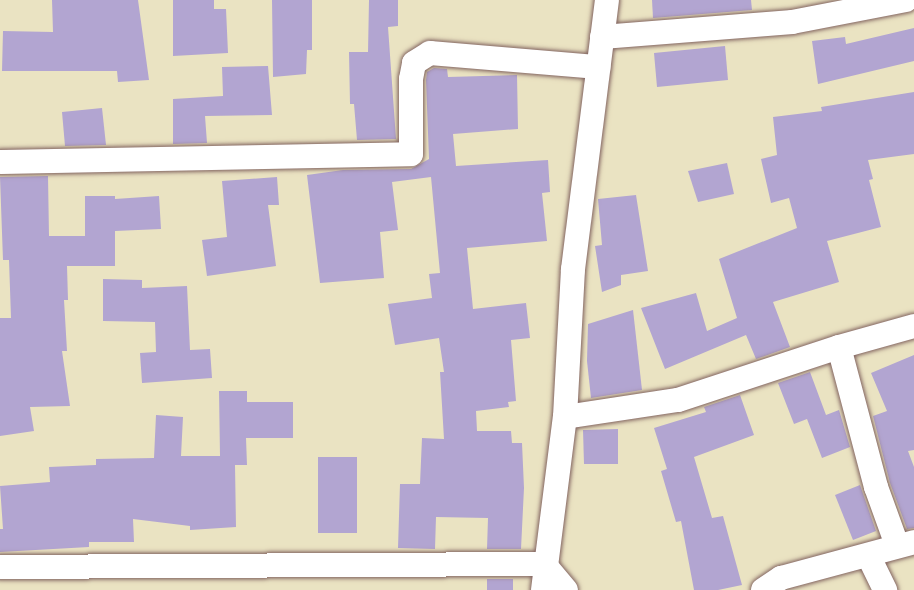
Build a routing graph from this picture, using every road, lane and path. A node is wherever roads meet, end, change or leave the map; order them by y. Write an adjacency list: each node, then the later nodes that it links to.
1 (607, 0): 3 (street)
2 (906, 0): 3 (street)
3 (602, 37): 4 (street)
4 (598, 67): 5 (street); 8 (street)
5 (0, 162)
6 (914, 326): 7 (street)
7 (839, 347): 8 (street); 9 (street)
8 (565, 417): 11 (street)
9 (905, 544): 10 (street)
10 (869, 557): 16 (street); 17 (street)
11 (544, 564): 13 (street); 14 (street); 15 (street)
12 (0, 567): 13 (street)
13 (151, 579)
14 (543, 590)
15 (566, 590)
16 (763, 590)
17 (885, 590)

